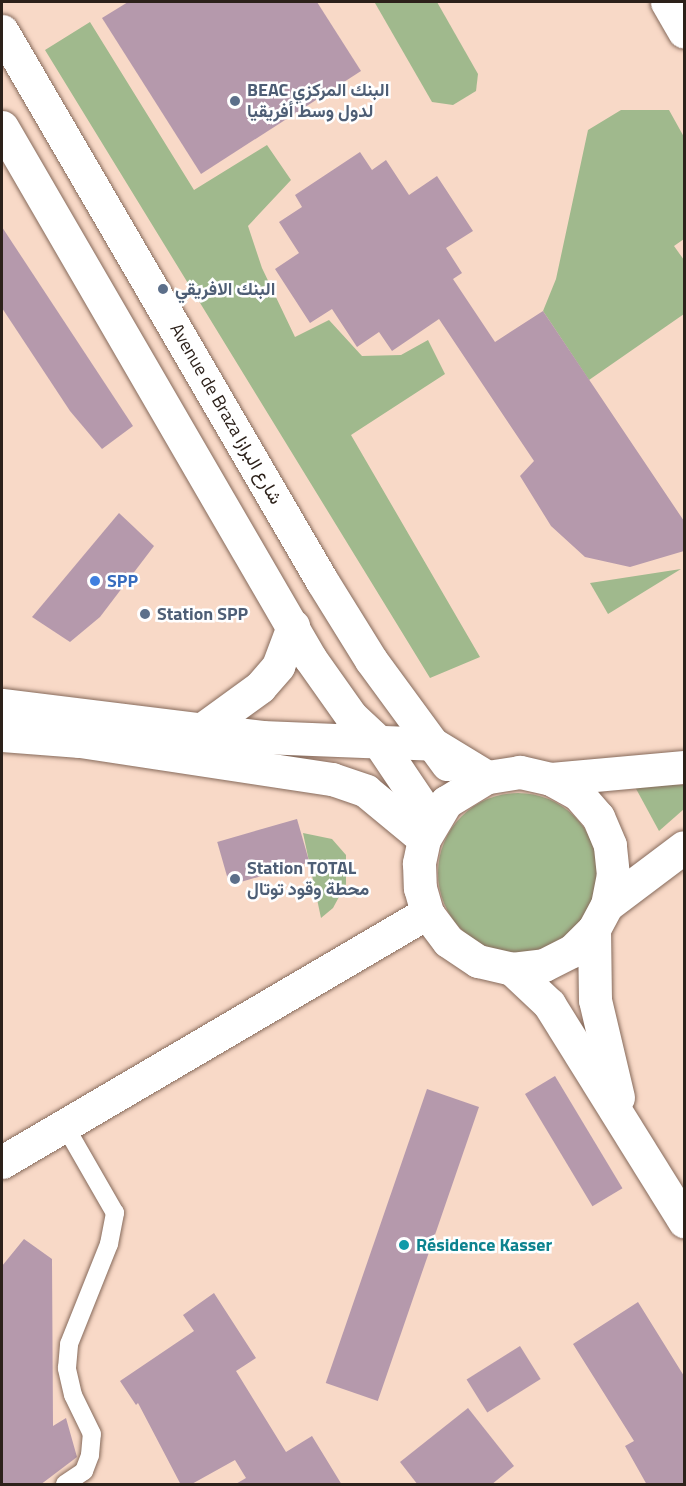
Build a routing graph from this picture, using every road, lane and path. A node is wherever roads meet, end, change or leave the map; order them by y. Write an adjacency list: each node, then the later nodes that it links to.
1 (667, 2): 3 (main road)
2 (2, 31): 10 (main road, Avenue de Braza شارع البرازا)
3 (684, 32)
4 (2, 127): 5 (main road)
5 (293, 626): 7 (main road); 9 (main road)
6 (2, 705): 7 (main road)
7 (205, 727): 9 (main road)
8 (2, 735): 14 (main road)
9 (378, 741): 10 (main road); 14 (main road)
10 (433, 744): 13 (main road)
11 (684, 766): 12 (main road)
12 (551, 779): 13 (main road); 17 (main road)
13 (475, 782): 14 (main road)
14 (428, 830): 16 (main road)
15 (684, 847): 17 (main road)
16 (427, 913): 18 (main road); 20 (main road)
17 (601, 917): 18 (main road); 19 (main road)
18 (513, 969): 19 (main road)
19 (622, 1125): 22 (main road)
20 (65, 1126): 21 (main road); 23 (lane)
21 (2, 1162)
22 (684, 1221)
23 (64, 1485)

